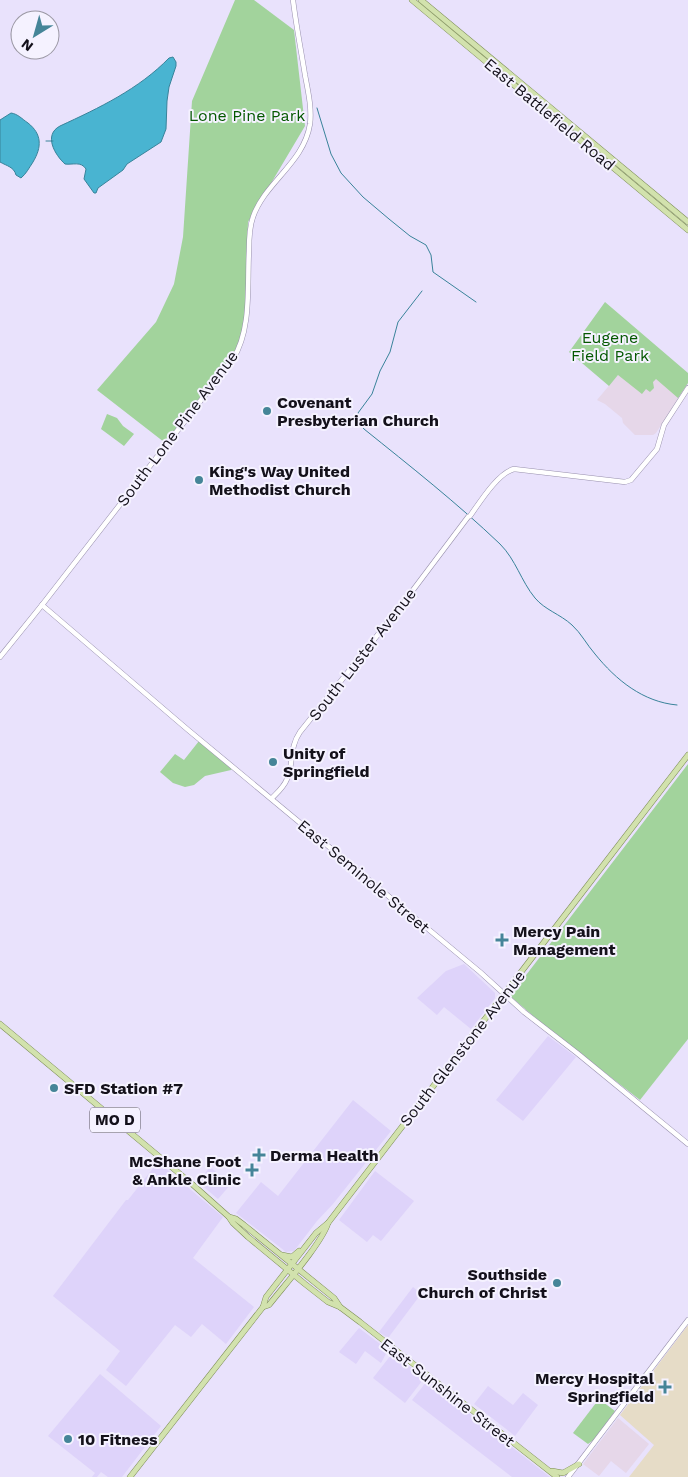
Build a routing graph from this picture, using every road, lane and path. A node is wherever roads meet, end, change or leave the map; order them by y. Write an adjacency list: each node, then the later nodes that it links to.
1 (293, 0): 7 (street, South Lone Pine Avenue)
2 (412, 0): 5 (main road, East Battlefield Road)
3 (421, 0): 4 (main road, East Battlefield Road)
4 (688, 222)
5 (688, 230)
6 (688, 388): 10 (street, South Luster Avenue)
7 (42, 605): 8 (street, South Lone Pine Avenue); 10 (street, East Seminole Street)
8 (0, 657)
9 (688, 755): 11 (main road, South Glenstone Avenue)
10 (272, 798): 11 (street, East Seminole Street)
11 (504, 995): 13 (street, East Seminole Street); 15 (main road, South Glenstone Avenue)
12 (0, 1024): 14 (main road, East Sunshine Street / MO D)
13 (688, 1144)
14 (229, 1217): 17 (main road, East Sunshine Street / MO D); 18 (main road, East Sunshine Street / MO D)
15 (328, 1223): 16 (main road, South Glenstone Avenue); 19 (main road, South Glenstone Avenue)
16 (316, 1233): 18 (main road); 20 (main road, South Glenstone Avenue)
17 (248, 1237): 21 (main road, East Sunshine Street / MO D); 23 (main road)
18 (278, 1253): 20 (main road, East Sunshine Street / MO D)
19 (307, 1256): 22 (main road, South Glenstone Avenue); 25 (main road)
20 (292, 1265): 21 (main road, South Glenstone Avenue); 22 (main road, East Sunshine Street)
21 (288, 1270): 22 (main road, East Sunshine Street); 23 (main road, South Glenstone Avenue)
22 (295, 1272): 24 (main road, East Sunshine Street); 25 (main road, East Sunshine Street); 26 (main road, South Glenstone Avenue)
23 (276, 1284): 27 (main road, South Glenstone Avenue)
24 (305, 1284): 26 (main road); 28 (main road, East Sunshine Street)
25 (334, 1298): 28 (main road, East Sunshine Street)
26 (271, 1302): 27 (main road, South Glenstone Avenue)
27 (263, 1307): 32 (main road, South Glenstone Avenue)
28 (340, 1307): 31 (main road, East Sunshine Street)
29 (688, 1320): 30 (street)
30 (579, 1464): 31 (main road); 34 (street)
31 (548, 1470): 33 (main road, East Sunshine Street)
32 (130, 1477)
33 (557, 1477)
34 (568, 1477)

